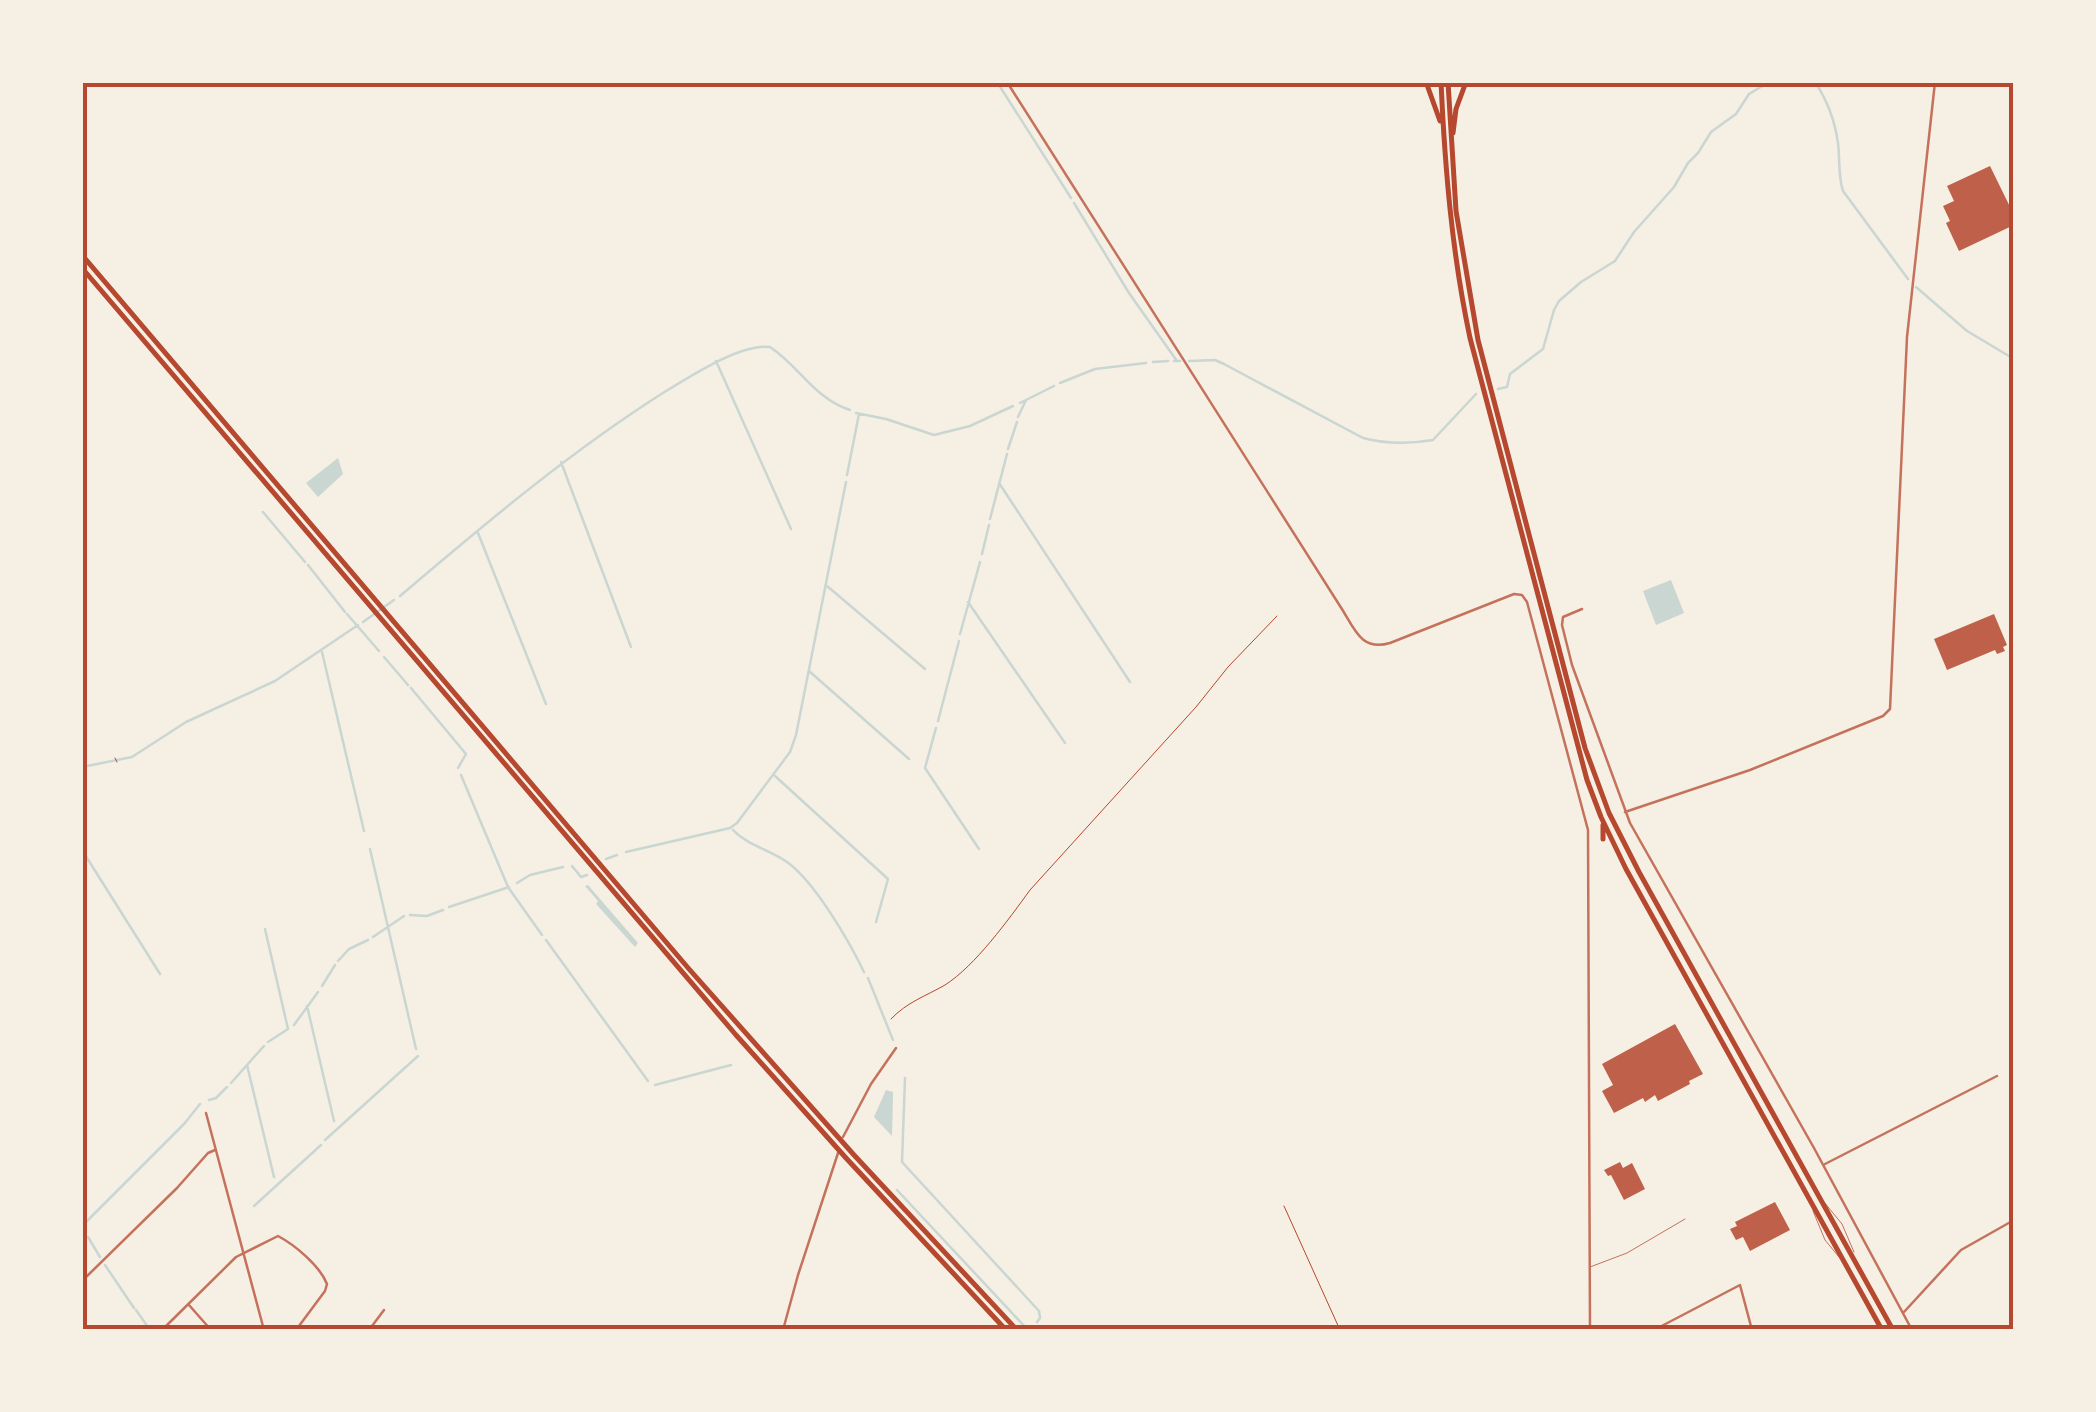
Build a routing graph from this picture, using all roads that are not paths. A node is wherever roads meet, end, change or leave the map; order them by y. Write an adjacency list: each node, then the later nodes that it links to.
1 (1008, 82): 29 (street)
2 (1426, 82): 6 (highway)
3 (1444, 82): 6 (highway)
4 (1466, 82): 6 (highway)
5 (1935, 82): 12 (street)
6 (1448, 154): 13 (highway); 22 (highway)
7 (82, 256): 9 (highway)
8 (82, 268): 9 (highway)
9 (363, 592): 11 (highway)
10 (1582, 610): 12 (street)
11 (384, 616): 40 (highway); 41 (highway)
12 (1625, 812): 21 (street)
13 (1601, 817): 14 (highway); 16 (highway)
14 (1603, 839)
15 (1644, 914): 16 (highway)
16 (1661, 931): 23 (highway)
17 (896, 1048): 39 (street)
18 (1997, 1076): 21 (street)
19 (206, 1114): 20 (street)
20 (215, 1150): 26 (street); 30 (street)
21 (1823, 1164): 33 (street)
22 (1820, 1198): 27 (highway); 27 (lane)
23 (1812, 1203): 28 (highway); 28 (lane)
24 (1685, 1219): 29 (lane)
25 (2014, 1220): 33 (street)
26 (243, 1253): 31 (street); 36 (street); 37 (street)
27 (1854, 1260): 46 (highway)
28 (1846, 1263): 45 (highway)
29 (1589, 1268): 42 (street)
30 (82, 1282)
31 (188, 1304): 34 (street); 35 (street)
32 (384, 1310): 38 (street)
33 (1903, 1313): 47 (street)
34 (162, 1330)
35 (211, 1330)
36 (264, 1330)
37 (296, 1330)
38 (369, 1330)
39 (783, 1330)
40 (1006, 1330)
41 (1017, 1330)
42 (1590, 1330)
43 (1654, 1330): 44 (street)
44 (1752, 1330)
45 (1882, 1330)
46 (1893, 1330)
47 (1912, 1330)

